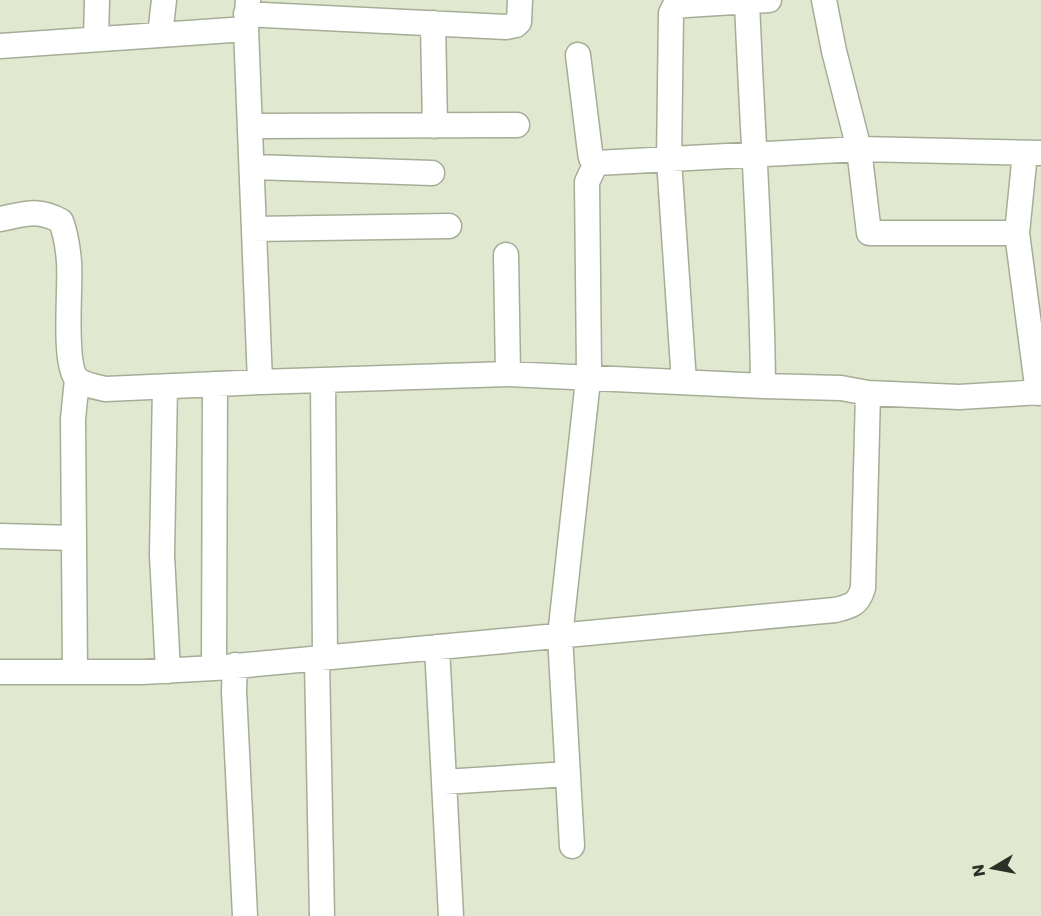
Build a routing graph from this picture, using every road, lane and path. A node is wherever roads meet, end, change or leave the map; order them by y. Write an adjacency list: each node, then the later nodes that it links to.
1 (97, 0): 10 (street)
2 (164, 0): 9 (street)
3 (520, 0): 8 (street)
4 (824, 0): 16 (street)
5 (758, 1): 6 (street); 18 (street)
6 (686, 2): 19 (street)
7 (247, 14): 8 (street); 9 (street); 14 (street)
8 (433, 23): 15 (street)
9 (160, 35): 10 (street)
10 (96, 39): 11 (street)
11 (0, 46)
12 (578, 55): 20 (street)
13 (518, 125): 15 (street)
14 (250, 126): 15 (street); 21 (street)
15 (435, 126)
16 (858, 149): 17 (street); 18 (street); 26 (street)
17 (1033, 153): 26 (street)
18 (753, 155): 19 (street); 35 (street)
19 (669, 160): 20 (street); 33 (street)
20 (596, 163): 29 (street)
21 (252, 167): 22 (street); 25 (street)
22 (432, 173)
23 (0, 219): 30 (street)
24 (449, 226): 25 (street)
25 (254, 229): 32 (street)
26 (1017, 232): 37 (street)
27 (506, 255): 28 (street)
28 (508, 374): 29 (street); 31 (street)
29 (587, 378): 33 (street); 41 (street)
30 (77, 379): 36 (street); 40 (street)
31 (323, 380): 32 (street); 43 (street)
32 (260, 382): 34 (street)
33 (684, 382): 35 (street)
34 (215, 384): 36 (street); 44 (street)
35 (763, 386): 38 (street)
36 (165, 387): 45 (street)
37 (1039, 392): 38 (street)
38 (868, 393): 41 (street)
39 (0, 536): 40 (street)
40 (74, 538): 47 (street)
41 (560, 636): 42 (street); 48 (street)
42 (437, 648): 43 (street); 49 (street)
43 (326, 657): 44 (street); 52 (street)
44 (225, 667): 45 (street); 51 (street)
45 (168, 671): 47 (street)
46 (0, 672): 47 (street)
47 (75, 672)
48 (568, 774): 49 (street); 50 (street)
49 (444, 782): 53 (street)
50 (572, 846)
51 (245, 916)
52 (321, 916)
53 (451, 916)

